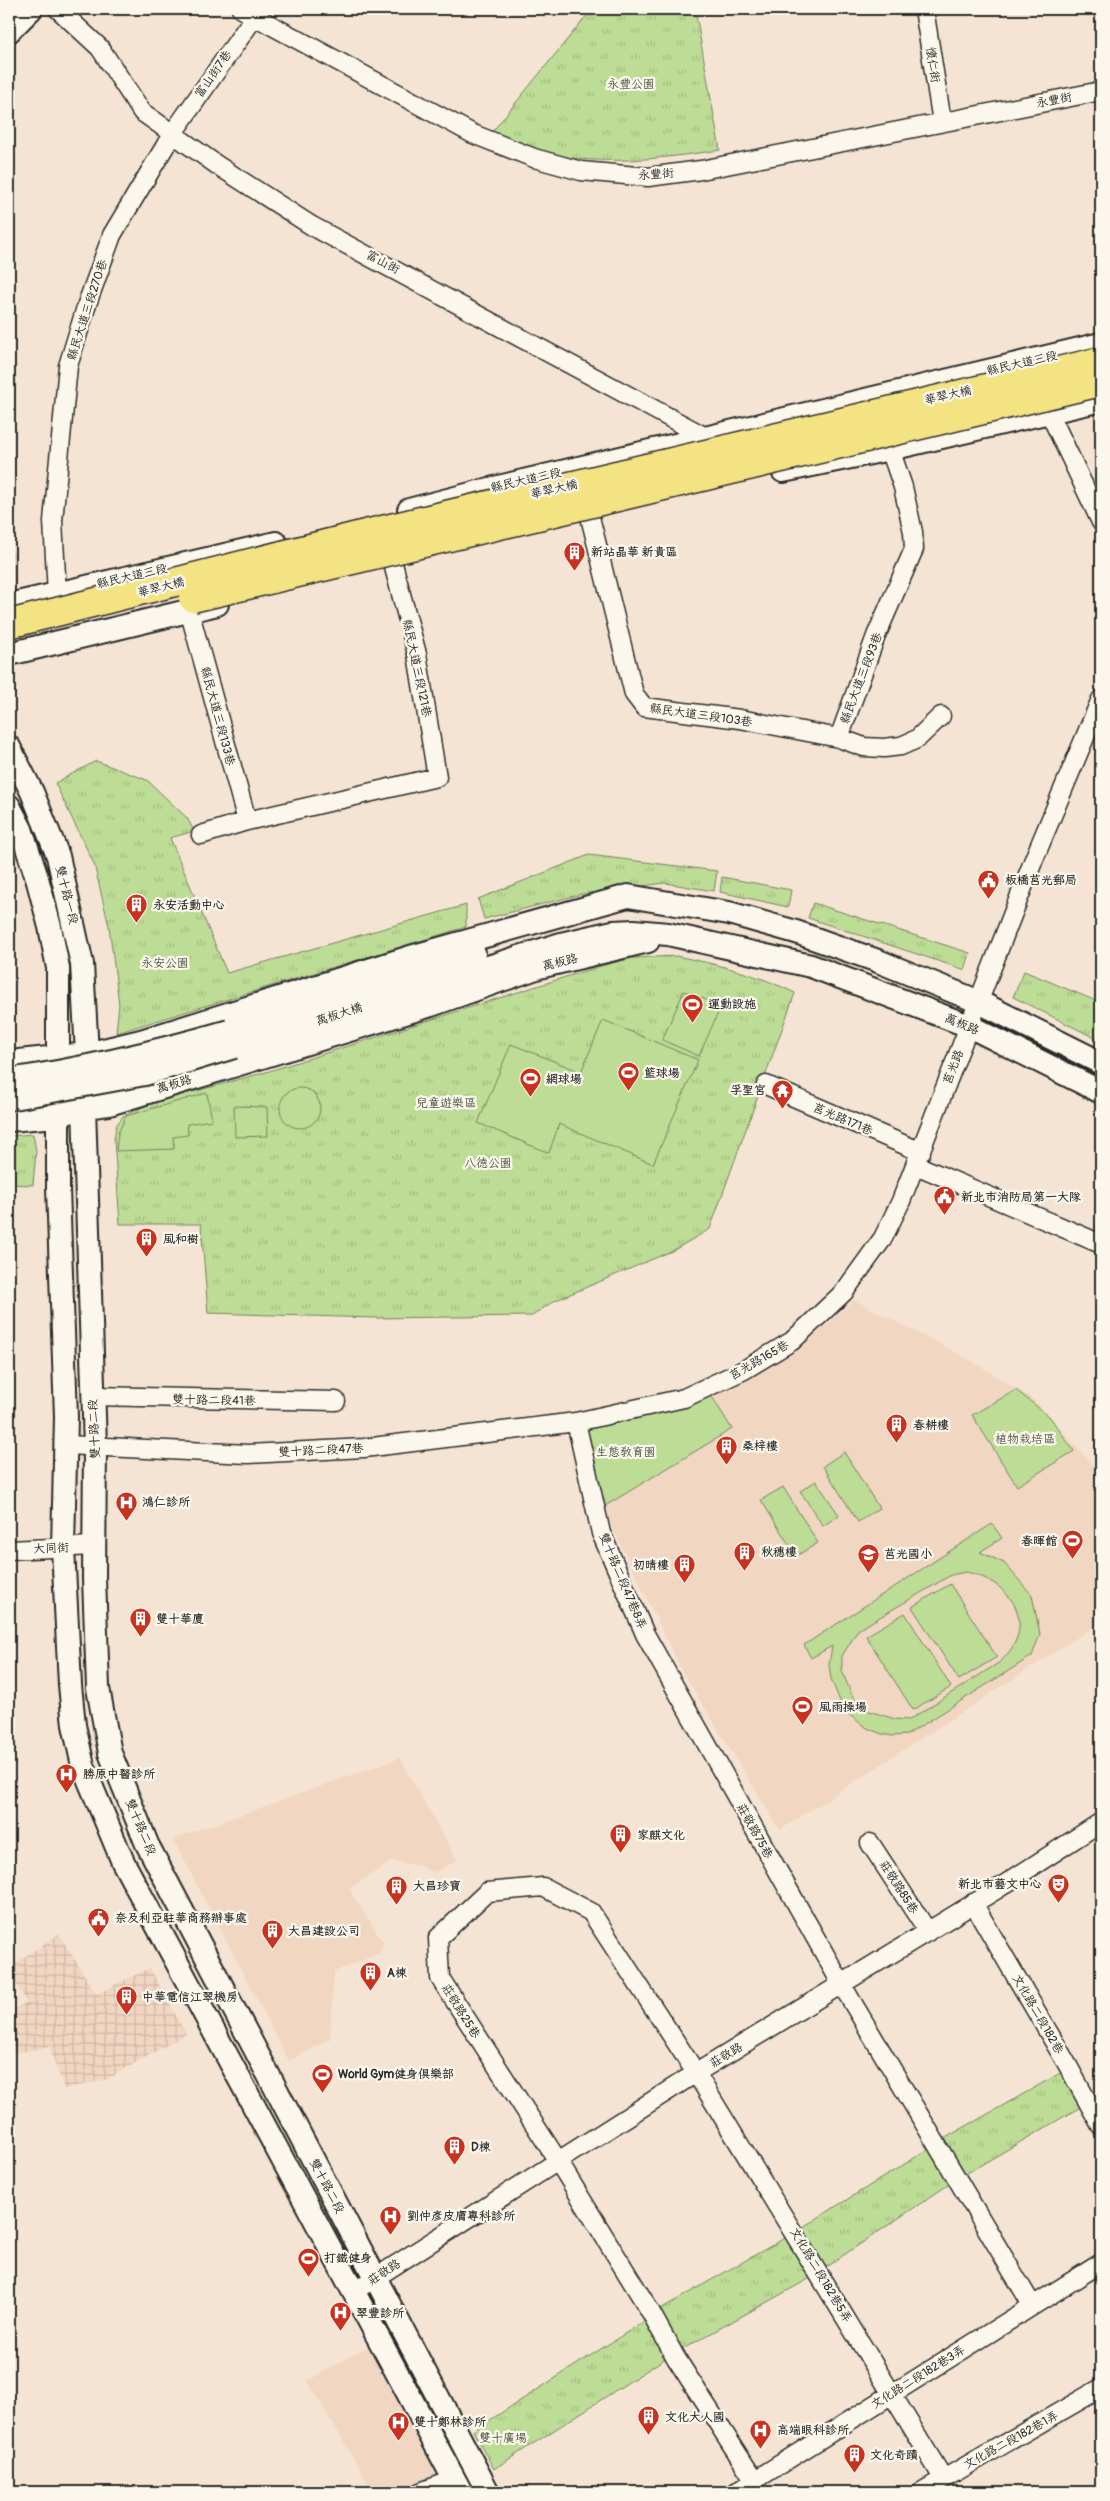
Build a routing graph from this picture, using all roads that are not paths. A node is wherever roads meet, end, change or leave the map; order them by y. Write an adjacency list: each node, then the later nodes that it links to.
1 (31, 9): 5 (street)
2 (58, 9): 8 (street, 富山街)
3 (924, 9): 7 (street, 懷仁街)
4 (248, 12): 7 (street, 永豐街); 8 (street, 富山街7巷)
5 (9, 31)
6 (1101, 91): 7 (street, 永豐街)
7 (942, 122)
8 (172, 133): 14 (street, 富山街); 21 (street, 縣民大道三段270巷)
9 (1101, 344): 14 (street, 縣民大道三段)
10 (1101, 361): 24 (highway, 華翠大橋, bridge)
11 (1101, 382): 25 (highway, 華翠大橋, bridge)
12 (1101, 400): 13 (street)
13 (1049, 412): 15 (street); 19 (street)
14 (706, 438): 16 (street); 18 (street, 縣民大道三段)
15 (890, 450): 16 (street); 30 (street, 縣民大道三段93巷)
16 (732, 481): 17 (street)
17 (589, 512): 20 (street); 30 (street, 縣民大道三段103巷)
18 (368, 522): 20 (street, 縣民大道三段121巷); 21 (street, 縣民大道三段)
19 (1101, 522)
20 (392, 560): 23 (street); 33 (street, 縣民大道三段121巷)
21 (57, 594): 22 (street, 縣民大道三段); 26 (street)
22 (9, 605)
23 (190, 610): 26 (street); 33 (street, 縣民大道三段133巷)
24 (9, 624)
25 (9, 642)
26 (47, 646): 27 (street)
27 (9, 654)
28 (1101, 699): 37 (street, 莒光路)
29 (941, 716): 30 (street, 縣民大道三段103巷)
30 (839, 738)
31 (9, 747): 40 (street, 雙十路一段)
32 (9, 806): 41 (street, 雙十路一段)
33 (247, 821): 34 (street)
34 (201, 835)
35 (666, 903): 37 (street); 39 (street, 萬板大橋); 40 (street)
36 (668, 934): 38 (street, 萬板路); 39 (street, 萬板大橋); 48 (street, 萬板路)
37 (978, 1001): 38 (street, 莒光路); 43 (street)
38 (969, 1026): 46 (street, 萬板路); 51 (street, 莒光路)
39 (232, 1039): 44 (street, 萬板大橋, bridge); 47 (street, 萬板大橋, bridge)
40 (87, 1054): 41 (street); 48 (street, 雙十路二段)
41 (56, 1058): 42 (street); 49 (street)
42 (9, 1062)
43 (1101, 1063)
44 (9, 1080)
45 (766, 1085): 51 (street, 莒光路171巷)
46 (1101, 1092)
47 (9, 1100)
48 (84, 1107): 49 (street, 萬板路); 53 (street, 雙十路二段)
49 (57, 1116): 50 (street, 萬板路); 56 (street)
50 (9, 1120)
51 (918, 1158): 52 (street); 55 (street, 莒光路165巷)
52 (1101, 1244)
53 (92, 1396): 54 (street, 雙十路二段41巷); 57 (street, 雙十路二段)
54 (336, 1401)
55 (576, 1422): 57 (street, 雙十路二段47巷); 61 (street, 雙十路二段47巷8弄)
56 (66, 1445): 57 (street, 雙十路二段47巷); 59 (street)
57 (95, 1446): 58 (street, 雙十路二段)
58 (94, 1546): 59 (street, 大同街); 71 (street, 雙十路二段)
59 (63, 1548): 60 (street, 大同街); 72 (street)
60 (9, 1550)
61 (669, 1677): 66 (street, 莊敬路75巷)
62 (1101, 1822): 64 (street, 莊敬路)
63 (870, 1843): 65 (street, 莊敬路85巷)
64 (973, 1903): 65 (street, 莊敬路); 68 (street, 文化路二段182巷)
65 (928, 1932): 66 (street, 莊敬路)
66 (842, 1985): 67 (street, 莊敬路); 73 (street, 莊敬路75巷)
67 (696, 2074): 69 (street, 莊敬路); 69 (street, 莊敬路25巷); 75 (street, 文化路二段182巷5弄)
68 (1101, 2126)
69 (558, 2161): 71 (street, 莊敬路); 77 (street, 莊敬路25巷)
70 (1101, 2263): 73 (street, 文化路二段182巷3弄)
71 (375, 2277): 72 (street, 莊敬路); 80 (street, 雙十路二段)
72 (353, 2292): 78 (street)
73 (1032, 2305): 75 (street, 文化路二段182巷3弄)
74 (1101, 2388): 76 (street, 文化路二段182巷1弄)
75 (892, 2393): 76 (street, 文化路二段182巷5弄); 77 (street, 文化路二段182巷3弄)
76 (943, 2478): 82 (street, 文化路二段182巷1弄)
77 (755, 2481): 81 (street, 文化路二段182巷3弄)
78 (457, 2486): 79 (street)
79 (420, 2492)
80 (488, 2492)
81 (736, 2492)
82 (921, 2492)

